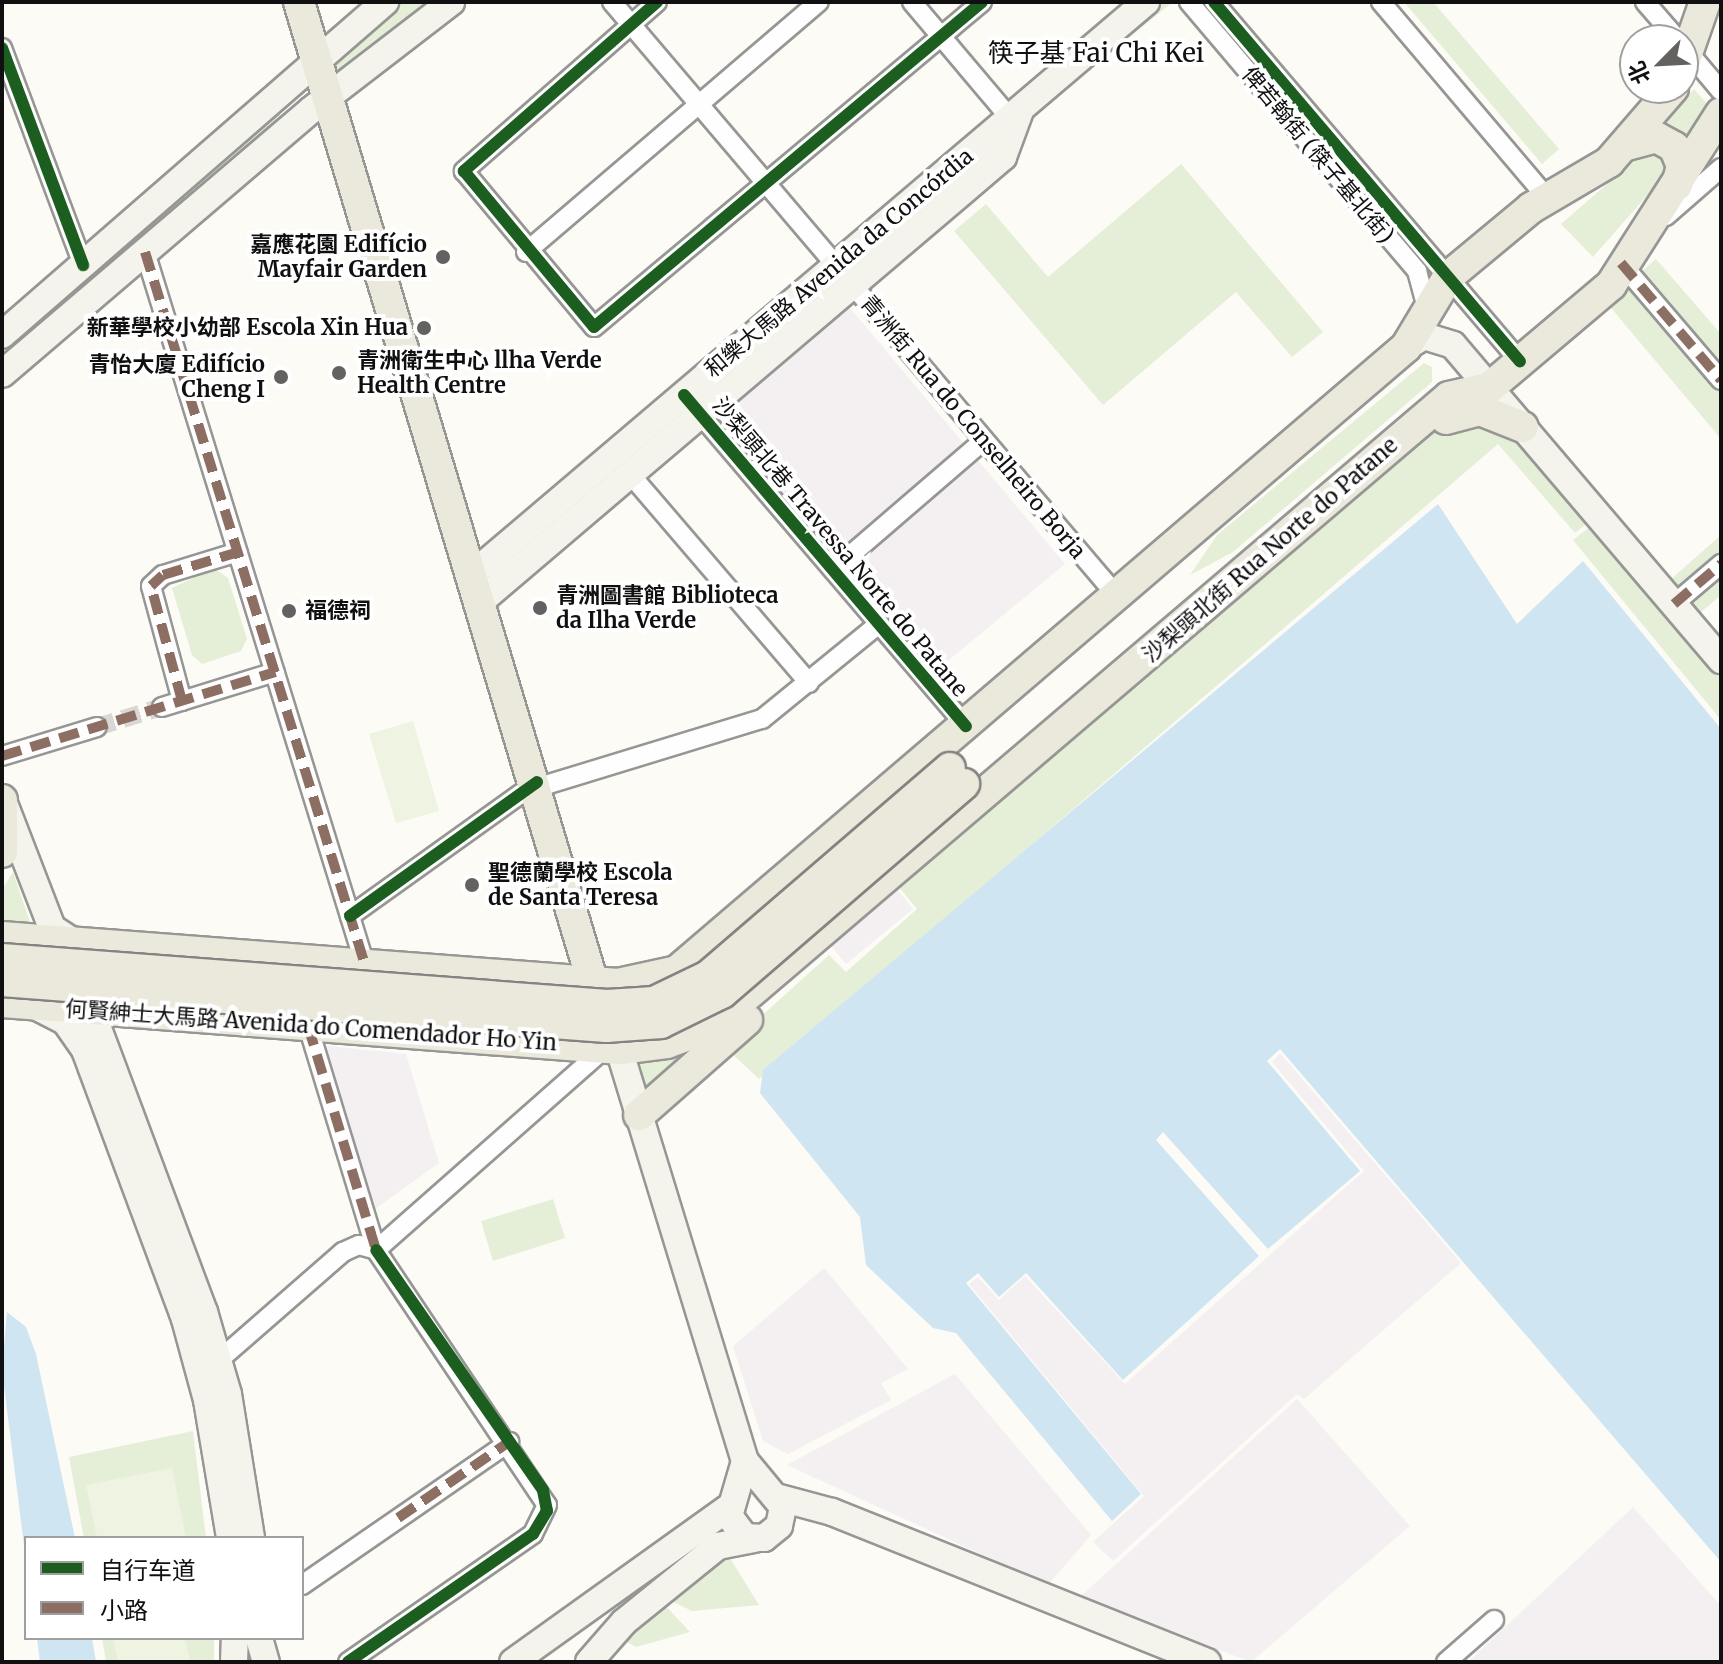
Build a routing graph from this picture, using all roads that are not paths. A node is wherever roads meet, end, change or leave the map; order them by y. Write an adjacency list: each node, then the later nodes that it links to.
1 (299, 2): 20 (main road)
2 (385, 2): 20 (main road)
3 (451, 2): 23 (main road)
4 (612, 2): 15 (street, 青洲街 Rua do Conselheiro Borja)
5 (657, 2): 15 (street)
6 (819, 2): 24 (street)
7 (912, 2): 18 (street)
8 (982, 2): 18 (street)
9 (1146, 2): 26 (main road, 和樂大馬路 Avenida da Concórdia)
10 (1189, 2): 42 (street, 俾若翰街 (筷子基北街))
11 (1214, 2): 40 (street)
12 (1381, 2): 32 (street)
13 (1645, 2): 16 (street)
14 (1705, 2): 17 (main road)
15 (631, 24): 24 (street, 青洲街 Rua do Conselheiro Borja); 36 (street)
16 (1662, 24)
17 (1695, 24)
18 (941, 37): 26 (street); 30 (street)
19 (2, 48): 33 (street)
20 (318, 62): 23 (main road); 34 (main road)
21 (1699, 68): 22 (street)
22 (1721, 91)
23 (329, 99): 35 (main road); 58 (main road)
24 (699, 104): 30 (street, 青洲街 Rua do Conselheiro Borja); 36 (street)
25 (1660, 104): 28 (main road)
26 (1015, 113): 39 (main road, 和樂大馬路 Avenida da Concórdia)
27 (1721, 113): 31 (main road)
28 (1627, 145): 31 (main road); 32 (main road)
29 (1721, 168): 37 (street)
30 (767, 185): 36 (street); 39 (street, 青洲街 Rua do Conselheiro Borja)
31 (1677, 185): 37 (main road)
32 (1548, 199): 40 (main road)
33 (66, 219): 34 (street); 38 (street)
34 (106, 246): 35 (main road); 38 (main road)
35 (153, 246): 43 (main road); 55 (street)
36 (526, 252)
37 (1626, 255): 46 (main road); 48 (street)
38 (83, 265): 41 (main road)
39 (844, 275): 50 (main road, 和樂大馬路 Avenida da Concórdia); 52 (street, 青洲街 Rua do Conselheiro Borja)
40 (1448, 277): 42 (main road); 46 (street)
41 (35, 307): 43 (main road); 44 (main road)
42 (1425, 315): 45 (main road)
43 (54, 329): 47 (main road)
44 (2, 335)
45 (1406, 347): 49 (main road); 59 (main road)
46 (1520, 362): 49 (main road)
47 (2, 374)
48 (1721, 380)
49 (1489, 388): 51 (main road); 53 (main road, 沙梨頭北街 Rua Norte do Patane)
50 (692, 405): 54 (main road, 和樂大馬路 Avenida da Concórdia); 57 (street, 沙梨頭北巷 Travessa Norte do Patane); 58 (main road, 和樂大馬路 Avenida da Concórdia)
51 (1523, 427): 53 (main road); 60 (main road)
52 (984, 440): 57 (street); 59 (street, 青洲街 Rua do Conselheiro Borja)
53 (1394, 444): 70 (main road, 沙梨頭北街 Rua Norte do Patane)
54 (630, 474): 58 (main road, 和樂大馬路 Avenida da Concórdia); 65 (street)
55 (238, 552): 63 (street); 66 (street)
56 (1721, 564): 60 (street)
57 (833, 570): 61 (street, 沙梨頭北巷 Travessa Norte do Patane)
58 (478, 587): 73 (main road)
59 (1117, 596): 64 (main road)
60 (1674, 604): 62 (main road)
61 (879, 624): 65 (street); 68 (street, 沙梨頭北巷 Travessa Norte do Patane)
62 (1721, 660)
63 (276, 678): 66 (street); 76 (street)
64 (1017, 682): 68 (main road); 72 (main road)
65 (809, 683): 73 (street)
66 (182, 701): 67 (street)
67 (162, 707)
68 (966, 726): 77 (main road)
69 (97, 727): 71 (street)
70 (1059, 731): 72 (main road, 沙梨頭北街 Rua Norte do Patane); 78 (main road, 沙梨頭北街 Rua Norte do Patane)
71 (2, 756)
72 (957, 776): 80 (main road, bridge); 84 (main road, bridge)
73 (538, 785): 76 (street); 85 (main road)
74 (2, 799): 75 (main road); 79 (main road)
75 (2, 852)
76 (350, 916): 83 (street)
77 (725, 933): 85 (main road); 86 (main road)
78 (816, 940): 86 (main road, 沙梨頭北街 Rua Norte do Patane); 93 (main road)
79 (75, 943): 80 (main road); 81 (main road)
80 (9, 945): 88 (main road)
81 (226, 954): 82 (main road); 89 (main road)
82 (329, 962): 83 (main road); 90 (main road)
83 (365, 965): 85 (main road)
84 (2, 981)
85 (599, 983): 91 (main road); 92 (main road)
86 (767, 983): 92 (main road, 沙梨頭北街 Rua Norte do Patane)
87 (17, 1003): 88 (main road, 何賢紳士大馬路 Avenida do Comendador Ho Yin); 102 (main road)
88 (92, 1009): 89 (main road, 何賢紳士大馬路 Avenida do Comendador Ho Yin); 95 (main road)
89 (296, 1025): 90 (main road, 何賢紳士大馬路 Avenida do Comendador Ho Yin); 94 (street)
90 (388, 1032): 91 (main road, 何賢紳士大馬路 Avenida do Comendador Ho Yin)
91 (545, 1044): 92 (main road, 何賢紳士大馬路 Avenida do Comendador Ho Yin)
92 (612, 1049): 93 (main road); 94 (street)
93 (639, 1115): 97 (main road)
94 (376, 1250): 95 (street); 96 (street)
95 (218, 1361): 103 (main road)
96 (509, 1442): 105 (street); 111 (street)
97 (745, 1461): 98 (main road); 99 (main road)
98 (774, 1492): 99 (main road); 100 (main road); 101 (main road)
99 (732, 1500): 104 (main road); 112 (main road)
100 (832, 1512): 101 (main road); 114 (main road)
101 (779, 1526): 104 (main road)
102 (230, 1536)
103 (251, 1536)
104 (755, 1539): 113 (main road)
105 (304, 1584)
106 (1494, 1620): 115 (street)
107 (235, 1640): 109 (main road)
108 (260, 1640): 110 (main road)
109 (234, 1662)
110 (266, 1662)
111 (348, 1662)
112 (513, 1662)
113 (589, 1662)
114 (1207, 1662)
115 (1446, 1662)

